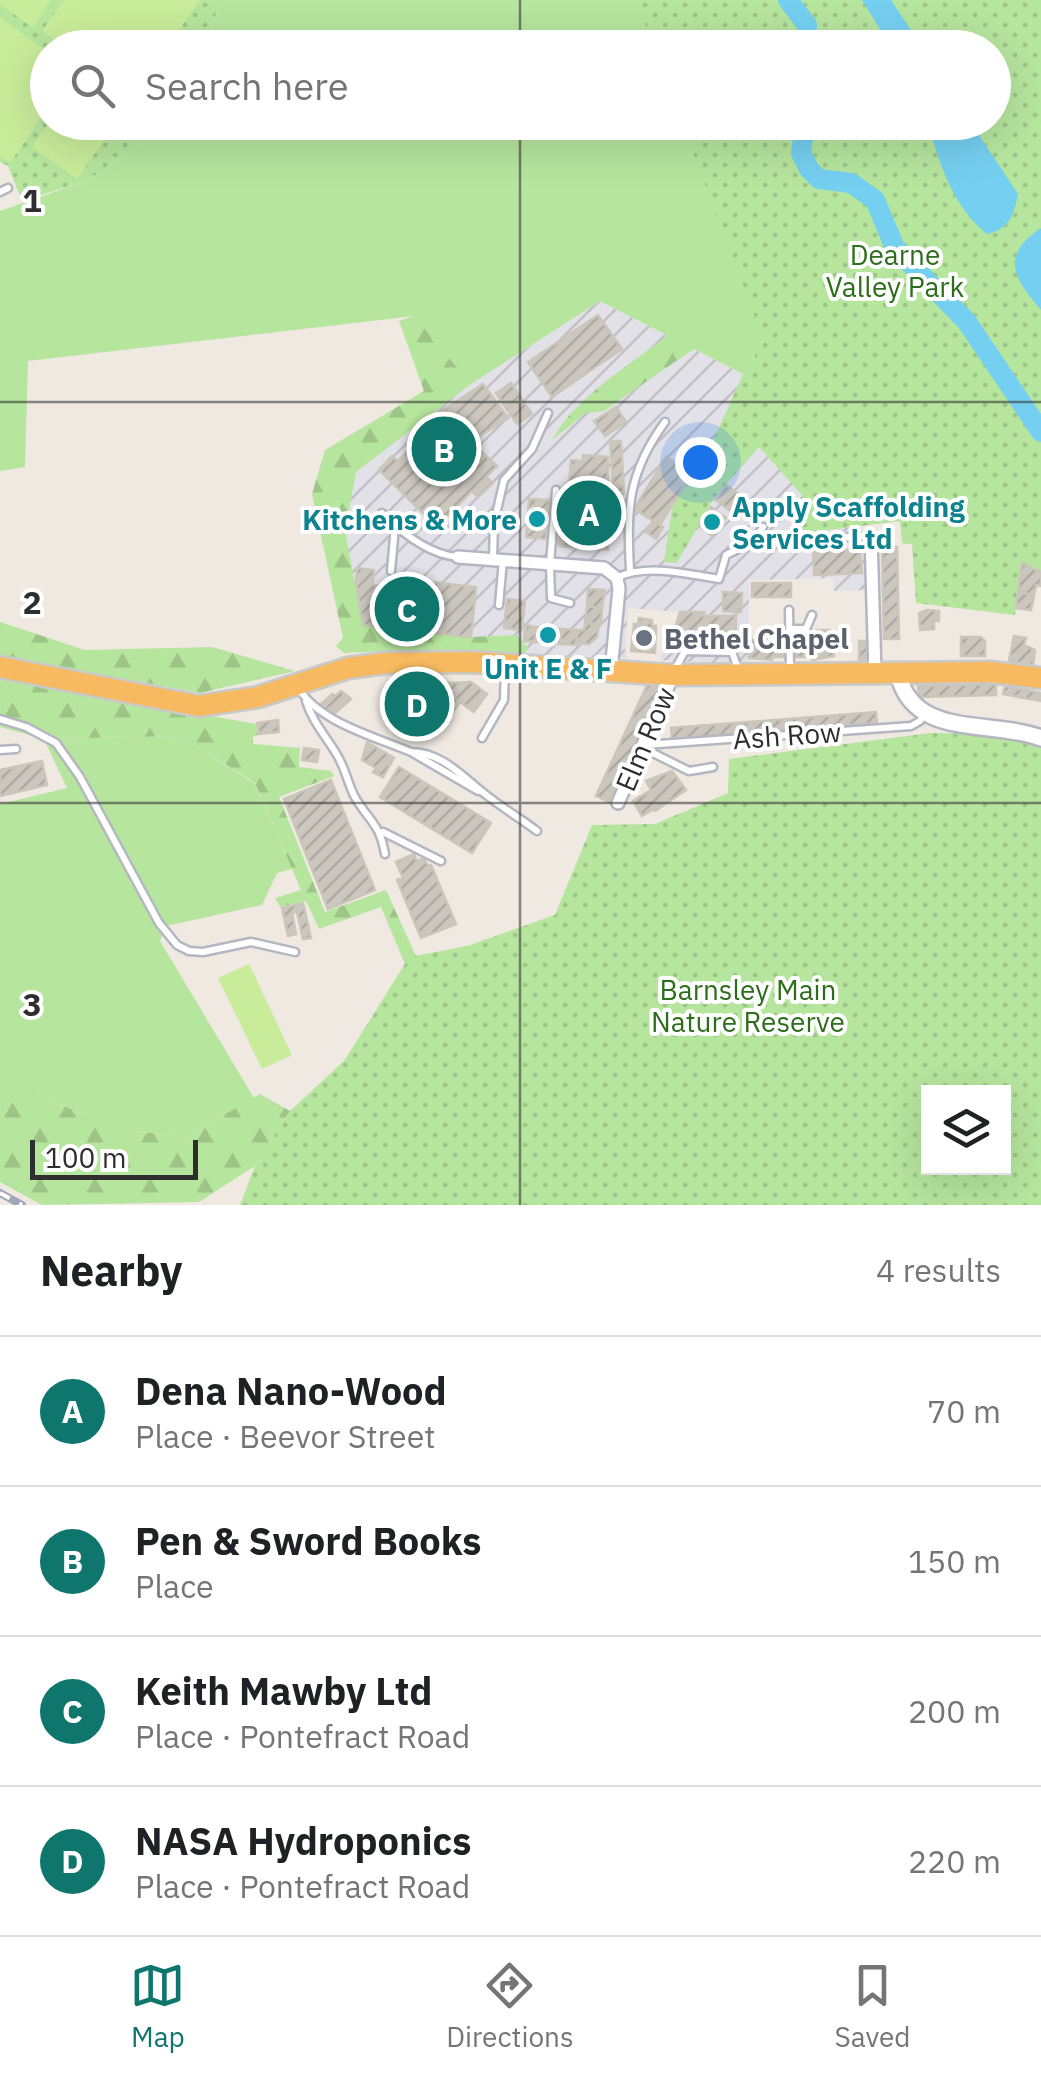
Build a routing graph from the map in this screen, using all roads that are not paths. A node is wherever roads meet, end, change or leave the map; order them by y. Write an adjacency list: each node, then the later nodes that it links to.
1 (548, 413): 10 (lane)
2 (665, 422): 13 (lane)
3 (556, 490): 11 (lane)
4 (382, 513): 5 (lane)
5 (396, 526): 9 (lane); 12 (lane)
6 (763, 527): 13 (lane)
7 (870, 536): 8 (lane); 24 (street)
8 (818, 539)
9 (458, 557): 10 (street)
10 (498, 558): 11 (street); 16 (lane)
11 (550, 564): 14 (street); 15 (lane)
12 (391, 572)
13 (630, 572): 14 (lane)
14 (617, 578): 22 (street)
15 (570, 602)
16 (499, 605)
17 (788, 610): 19 (lane)
18 (812, 615): 19 (lane)
19 (789, 629): 26 (lane)
20 (505, 665): 22 (highway); 28 (highway); 31 (lane)
21 (0, 666): 28 (highway)
22 (612, 671): 25 (highway)
23 (898, 673): 24 (highway); 27 (highway); 29 (street)
24 (875, 674): 26 (highway)
25 (672, 675): 26 (highway); 33 (street, Elm Row)
26 (790, 676)
27 (1041, 678)
28 (301, 692): 38 (lane); 39 (lane)
29 (925, 713): 32 (street); 33 (lane, Ash Row)
30 (0, 719): 42 (lane)
31 (482, 738)
32 (1041, 738)
33 (644, 745): 36 (lane); 37 (street, Elm Row)
34 (16, 749): 35 (lane)
35 (0, 750)
36 (713, 767)
37 (618, 803)
38 (537, 831)
39 (382, 832): 40 (lane); 41 (lane)
40 (385, 854)
41 (441, 861)
42 (295, 952)

